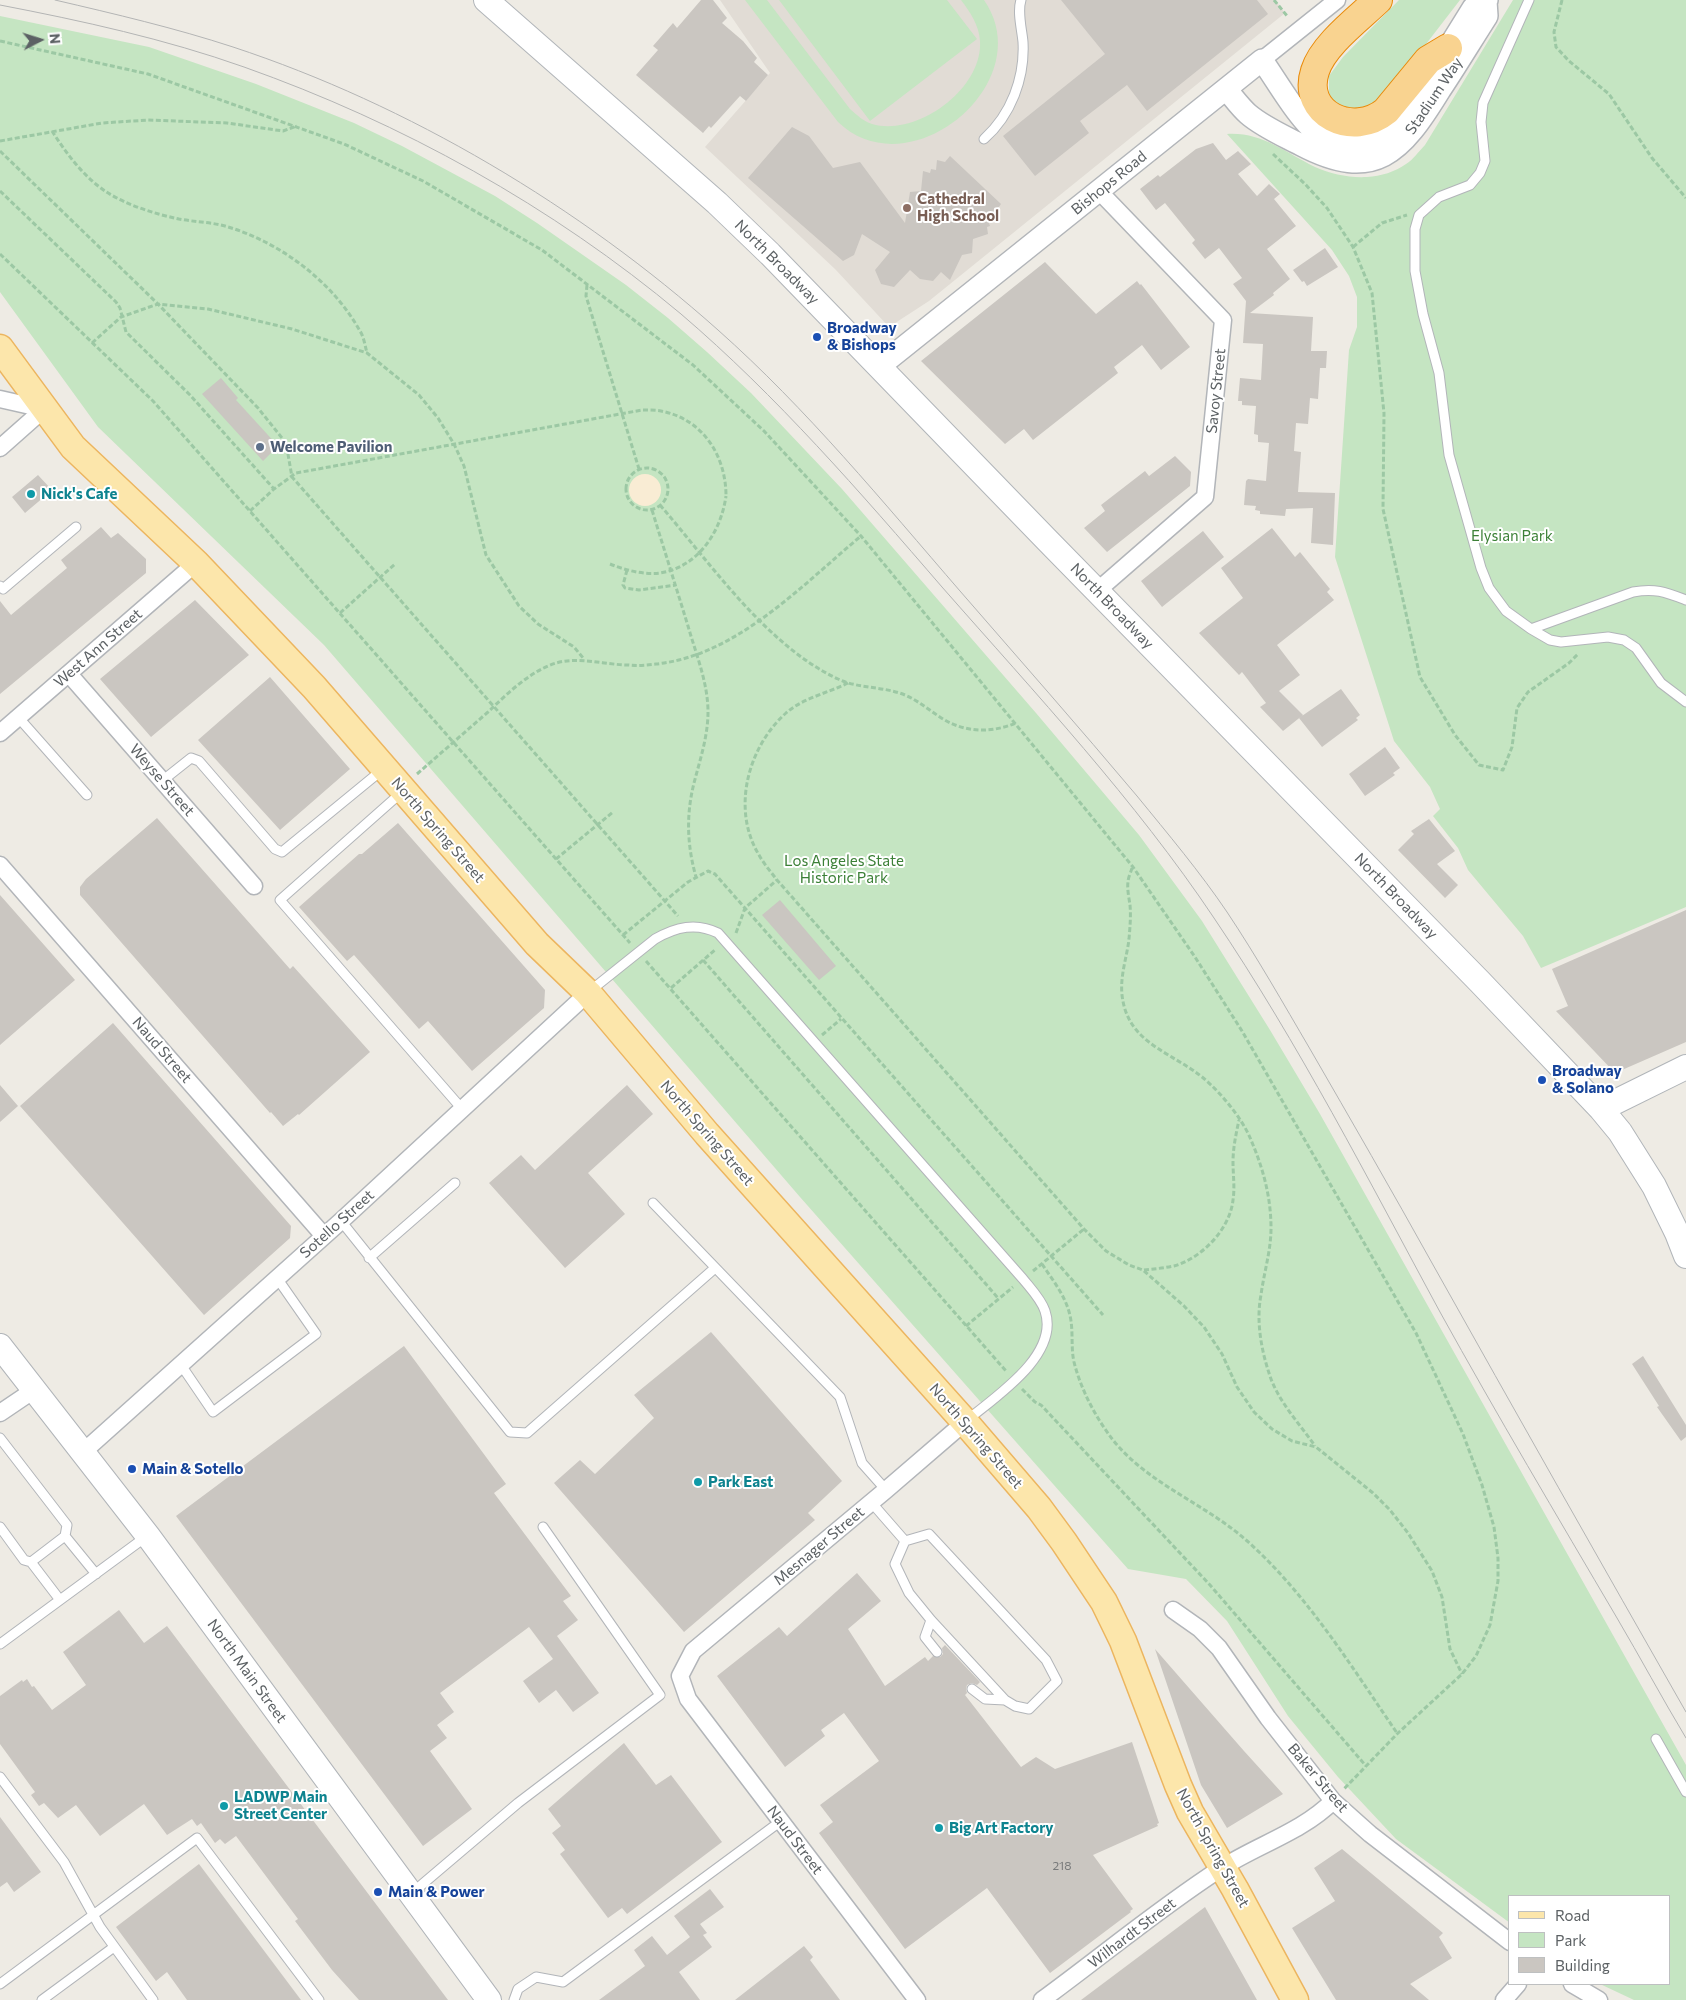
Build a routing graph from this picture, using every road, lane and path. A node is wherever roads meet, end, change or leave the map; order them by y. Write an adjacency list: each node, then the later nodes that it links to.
1 (486, 0): 32 (main road, North Broadway)
2 (1021, 0): 16 (lane)
3 (1274, 0): 9 (path)
4 (1337, 0): 12 (street, Bishops Road)
5 (1378, 0): 11 (highway)
6 (1487, 0): 11 (street, Stadium Way); 13 (street, Stadium Way)
7 (1530, 0): 23 (lane)
8 (1562, 0): 22 (path)
9 (1288, 17)
10 (0, 41): 14 (path)
11 (1448, 48): 12 (street, Stadium Way)
12 (1262, 60): 13 (street, Bishops Road)
13 (1226, 89): 21 (street, Bishops Road)
14 (297, 126): 15 (path); 26 (path)
15 (52, 131): 17 (path); 31 (path)
16 (984, 139)
17 (0, 141)
18 (1268, 150): 24 (path)
19 (0, 151): 27 (path)
20 (0, 191): 28 (path)
21 (1099, 191): 32 (street, Bishops Road); 53 (street, Savoy Street)
22 (1686, 198)
23 (1419, 215): 24 (path); 57 (lane)
24 (1353, 247): 58 (path)
25 (0, 254): 29 (path)
26 (587, 285): 35 (path); 45 (path)
27 (158, 304): 28 (path); 31 (path); 39 (path)
28 (121, 317): 29 (path); 40 (path)
29 (92, 343): 43 (path)
30 (0, 348): 34 (main road, North Spring Street)
31 (367, 353): 36 (path)
32 (880, 366): 53 (main road, North Broadway)
33 (0, 399): 34 (street)
34 (44, 409): 37 (street); 46 (main road, North Spring Street)
35 (621, 413): 36 (path); 38 (path); 49 (path, bridge)
36 (454, 444): 39 (path); 60 (path)
37 (0, 448)
38 (639, 469): 41 (path); 42 (path)
39 (292, 477): 40 (path); 50 (path)
40 (274, 489): 43 (path)
41 (660, 505): 42 (path); 56 (path)
42 (652, 510): 51 (path)
43 (250, 511): 55 (path)
44 (76, 527): 52 (lane)
45 (861, 536): 56 (path); 66 (path)
46 (196, 564): 61 (street, West Ann Street); 69 (main road, North Spring Street)
47 (395, 564): 50 (path)
48 (610, 564): 49 (path, bridge)
49 (627, 570): 51 (path)
50 (380, 576): 55 (path); 64 (path)
51 (676, 585): 59 (path)
52 (0, 586)
53 (1096, 590): 95 (main road, North Broadway)
54 (1686, 600): 57 (lane)
55 (340, 613): 68 (path)
56 (759, 621): 59 (path); 62 (path)
57 (1531, 629): 58 (lane)
58 (1583, 639): 63 (lane)
59 (697, 655): 60 (path); 78 (path)
60 (584, 659): 64 (path)
61 (69, 674): 65 (street, West Ann Street); 70 (street, Weyse Street)
62 (848, 683): 66 (path); 79 (path)
63 (1686, 702)
64 (494, 706): 68 (path); 74 (path)
65 (18, 717): 67 (street, West Ann Street); 72 (lane)
66 (1016, 723): 77 (path)
67 (0, 733)
68 (454, 741): 71 (path); 75 (path)
69 (384, 768): 70 (lane); 71 (main road, North Spring Street)
70 (162, 781): 80 (street, Weyse Street)
71 (403, 789): 91 (main road, North Spring Street); 96 (lane)
72 (87, 795)
73 (613, 812): 74 (path)
74 (598, 824): 75 (path); 81 (path)
75 (556, 859): 85 (path)
76 (0, 865): 102 (street, Naud Street)
77 (1133, 867): 97 (path); 139 (path)
78 (696, 877): 81 (path); 82 (path)
79 (777, 880): 82 (path); 101 (path)
80 (254, 886)
81 (665, 900): 83 (path); 85 (path)
82 (745, 908): 84 (path); 92 (path)
83 (684, 927): 91 (lane); 121 (lane)
84 (736, 933)
85 (623, 935): 86 (path)
86 (631, 943)
87 (717, 948): 88 (path)
88 (703, 960): 90 (path); 112 (path)
89 (646, 961): 90 (path)
90 (671, 988): 114 (path)
91 (588, 993): 96 (street, Sotello Street); 121 (main road, North Spring Street)
92 (841, 1019): 93 (path); 103 (path)
93 (823, 1034)
94 (1686, 1068): 95 (main road)
95 (1601, 1109): 104 (main road, North Broadway)
96 (462, 1110): 100 (street, Sotello Street)
97 (1239, 1120): 108 (path); 123 (path)
98 (455, 1183): 105 (lane)
99 (653, 1203): 107 (lane)
100 (341, 1221): 102 (street, Sotello Street); 105 (lane)
101 (1084, 1229): 103 (path); 108 (path)
102 (324, 1236): 110 (street, Sotello Street)
103 (1052, 1256): 106 (path); 113 (path)
104 (1686, 1256)
105 (369, 1258): 107 (lane)
106 (1042, 1264): 109 (path); 143 (path)
107 (715, 1268): 125 (lane)
108 (1143, 1270): 123 (path)
109 (1032, 1272)
110 (277, 1278): 116 (street, Sotello Street); 116 (lane)
111 (1013, 1287): 112 (path)
112 (998, 1298): 114 (path)
113 (1103, 1316)
114 (966, 1326): 117 (path)
115 (0, 1346): 119 (main road, North Main Street)
116 (181, 1365): 124 (street, Sotello Street)
117 (1005, 1370)
118 (1022, 1388): 145 (path)
119 (34, 1390): 120 (street); 124 (main road, North Main Street)
120 (0, 1413)
121 (965, 1422): 125 (street, Mesnager Street); 150 (main road, North Spring Street)
122 (0, 1438): 129 (lane)
123 (1316, 1447): 139 (path)
124 (82, 1453): 130 (main road, North Main Street)
125 (886, 1490): 126 (street, Mesnager Street)
126 (871, 1502): 131 (lane); 140 (street, Mesnager Street)
127 (543, 1526): 151 (lane)
128 (0, 1527): 132 (lane)
129 (65, 1536): 132 (lane); 133 (lane)
130 (148, 1536): 133 (lane); 151 (main road, North Main Street)
131 (905, 1541): 136 (lane); 142 (lane)
132 (28, 1561): 134 (lane)
133 (96, 1574): 134 (lane)
134 (60, 1600): 137 (lane)
135 (1173, 1610): 148 (street, Baker Street)
136 (931, 1620): 138 (lane); 142 (lane)
137 (0, 1644)
138 (938, 1652)
139 (1462, 1674): 143 (path)
140 (680, 1676): 149 (street, Naud Street)
141 (972, 1689): 142 (lane)
142 (1005, 1700)
143 (1398, 1734): 145 (path)
144 (1656, 1739): 147 (lane)
145 (1366, 1766): 148 (path)
146 (0, 1777): 152 (lane)
147 (1686, 1792)
148 (1334, 1800): 150 (street, Wilhardt Street); 153 (street, Baker Street)
149 (781, 1821): 162 (lane); 163 (street, Naud Street)
150 (1222, 1868): 164 (street, Wilhardt Street); 165 (main road, North Spring Street)
151 (411, 1894): 161 (main road, North Main Street)
152 (93, 1916): 154 (lane); 155 (lane); 160 (lane)
153 (1508, 1940)
154 (114, 1947): 158 (lane); 159 (lane)
155 (0, 1984)
156 (1517, 1985): 166 (street)
157 (1574, 1985): 167 (street)
158 (42, 2000)
159 (153, 2000)
160 (319, 2000)
161 (489, 2000)
162 (514, 2000)
163 (917, 2000)
164 (1042, 2000)
165 (1295, 2000)
166 (1504, 2000)
167 (1599, 2000)

